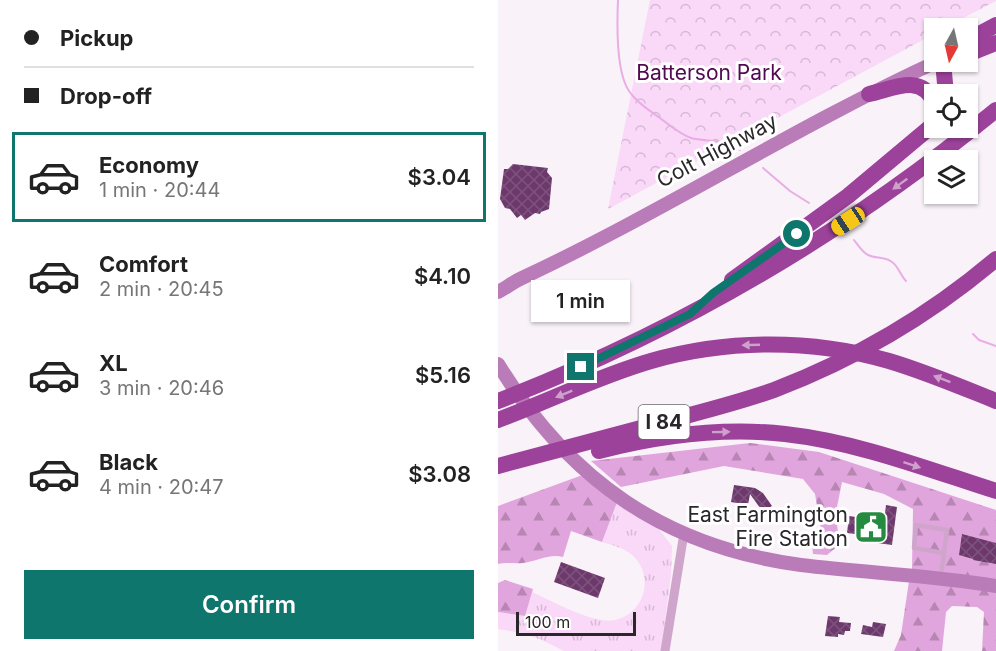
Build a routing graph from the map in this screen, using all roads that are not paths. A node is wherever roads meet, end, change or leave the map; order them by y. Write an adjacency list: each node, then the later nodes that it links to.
1 (996, 25): 2 (highway)
2 (978, 35)
3 (996, 43): 4 (highway)
4 (978, 50)
5 (924, 68): 7 (main road, Colt Highway)
6 (924, 90): 7 (highway)
7 (869, 94): 12 (main road, Colt Highway)
8 (996, 110): 16 (highway, one-way to 16)
9 (924, 133): 16 (highway)
10 (996, 259): 15 (highway, I 84)
11 (996, 270): 15 (highway)
12 (519, 280): 13 (main road, Colt Highway); 14 (main road, Colt Highway)
13 (498, 284)
14 (498, 292)
15 (935, 306): 21 (highway, I 84)
16 (690, 314): 18 (highway)
17 (502, 369): 23 (main road)
18 (498, 401)
19 (996, 401): 20 (highway, one-way to 20)
20 (498, 420)
21 (498, 467): 22 (highway, one-way to 22)
22 (996, 491)
23 (684, 533): 25 (main road); 27 (street)
24 (944, 553): 24 (lane); 25 (lane)
25 (941, 579): 26 (main road)
26 (996, 586)
27 (665, 651)

